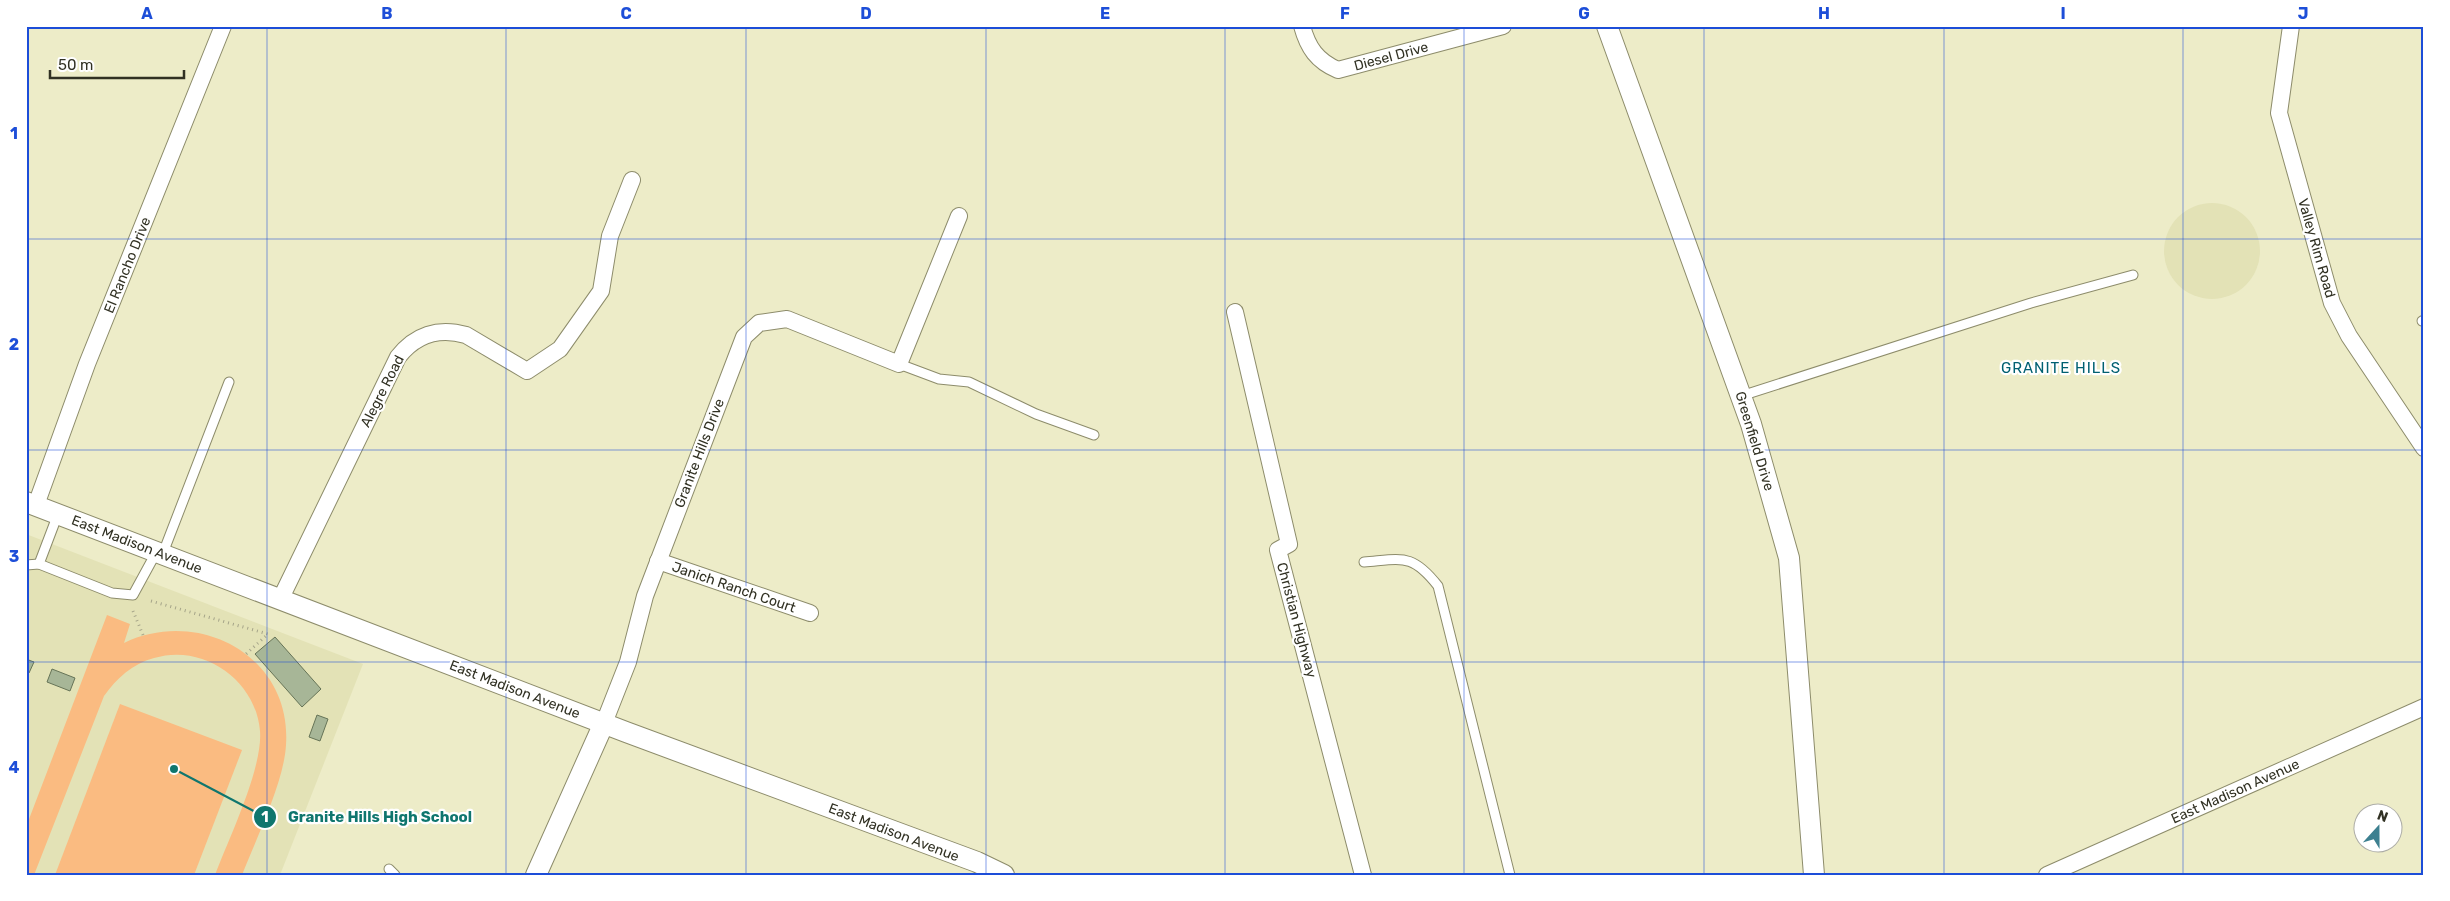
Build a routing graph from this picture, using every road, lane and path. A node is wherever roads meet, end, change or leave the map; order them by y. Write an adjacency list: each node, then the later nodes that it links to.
1 (223, 26): 15 (street, El Rancho Drive)
2 (1302, 26): 3 (street, Diesel Drive)
3 (1503, 26)
4 (1607, 26): 12 (street, Greenfield Drive)
5 (2291, 26): 14 (street, Valley Rim Road)
6 (632, 180): 22 (street, Alegre Road)
7 (959, 216): 10 (street)
8 (2133, 275): 12 (lane)
9 (1235, 312): 32 (street, Christian Highway)
10 (899, 364): 13 (lane); 18 (street, Granite Hills Drive)
11 (229, 382): 17 (lane)
12 (1741, 396): 34 (street, Greenfield Drive)
13 (1094, 435)
14 (2424, 448)
15 (31, 503): 16 (street, East Madison Avenue)
16 (58, 514): 17 (street, East Madison Avenue); 20 (lane)
17 (160, 552): 20 (lane); 22 (street, East Madison Avenue)
18 (658, 561): 25 (street, Janich Ranch Court); 29 (street, Granite Hills Drive)
19 (1364, 562): 33 (lane)
20 (39, 564): 21 (lane)
21 (26, 565)
22 (280, 600): 29 (street, East Madison Avenue)
23 (151, 601): 27 (path)
24 (133, 611): 26 (path)
25 (810, 613)
26 (143, 635)
27 (246, 654)
28 (2424, 707): 35 (street, East Madison Avenue)
29 (604, 723): 30 (street, Granite Hills Drive); 31 (street, East Madison Avenue)
30 (536, 875)
31 (1004, 875)
32 (1363, 875)
33 (1510, 875)
34 (1814, 875)
35 (2047, 875)

